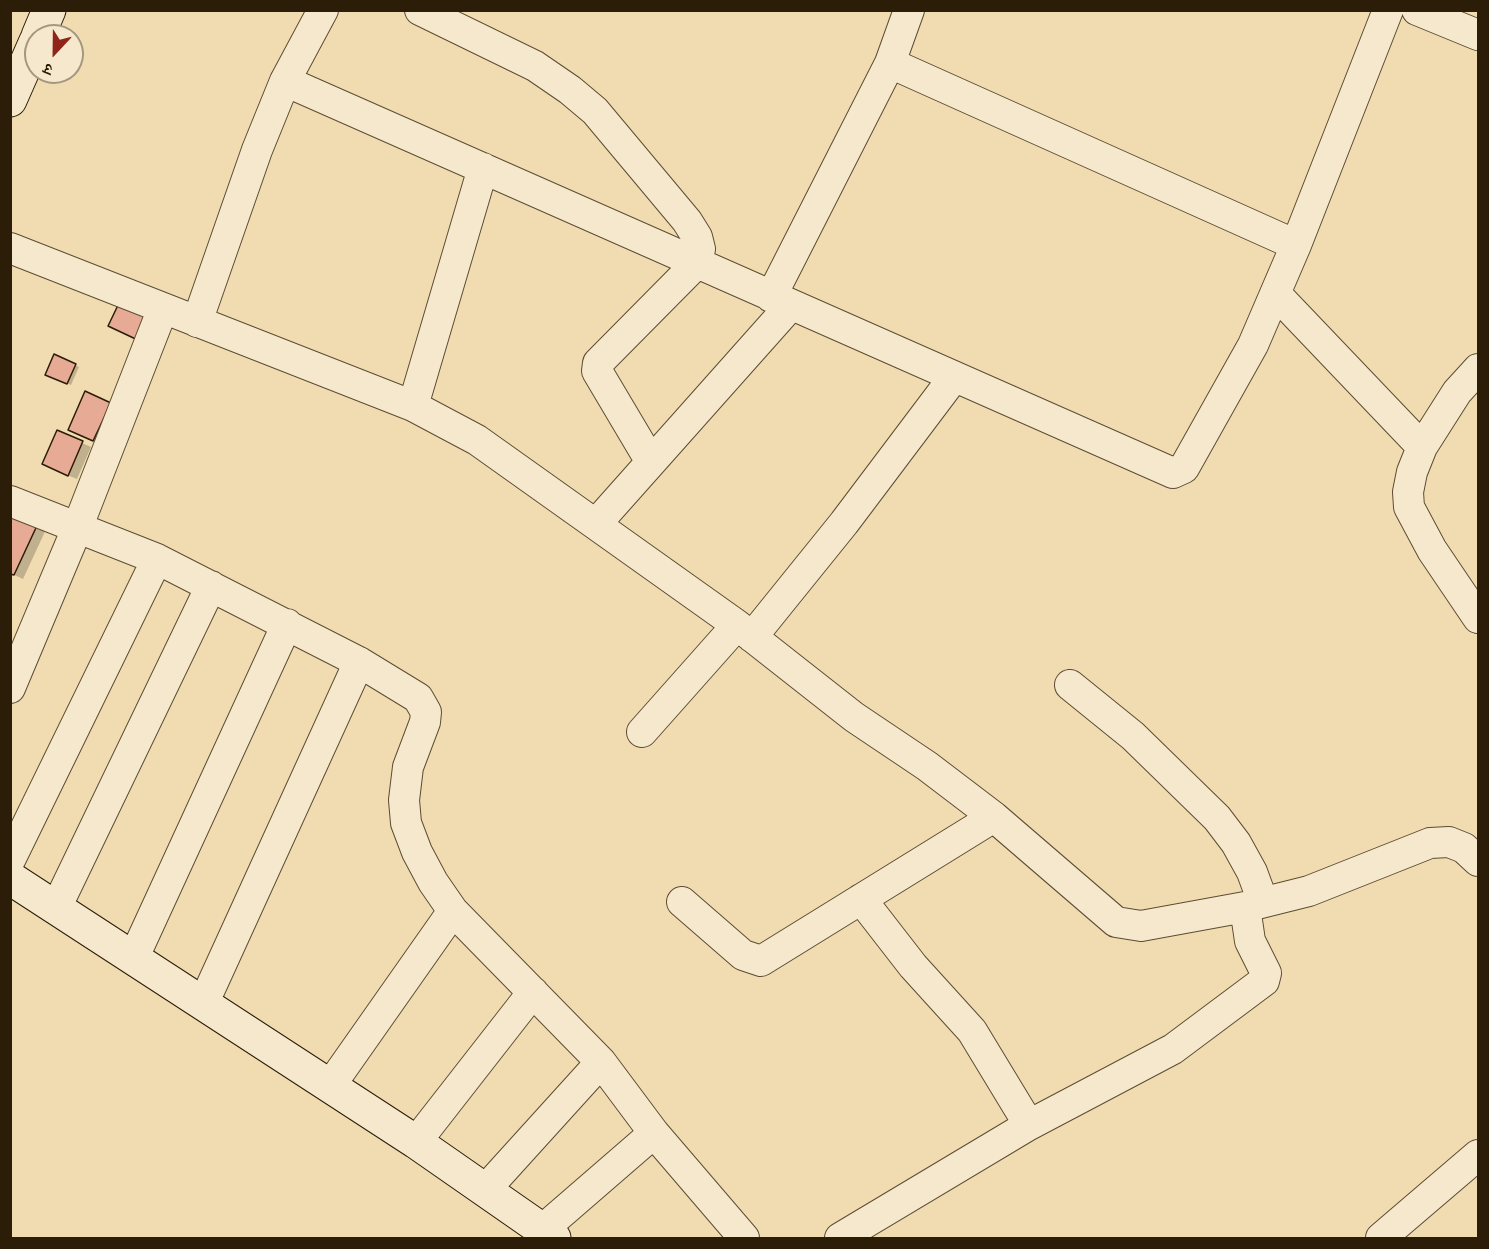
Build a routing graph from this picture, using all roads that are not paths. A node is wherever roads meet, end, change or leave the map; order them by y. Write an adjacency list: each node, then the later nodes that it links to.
1 (49, 10): 7 (street)
2 (323, 10): 11 (street)
3 (420, 10): 16 (street)
4 (909, 10): 9 (street)
5 (1389, 10): 14 (street)
6 (1417, 10): 8 (street)
7 (43, 24)
8 (1479, 36)
9 (890, 63): 14 (street); 18 (street)
10 (24, 68): 12 (street)
11 (285, 81): 13 (street); 20 (street)
12 (10, 100)
13 (483, 168): 16 (street); 23 (street)
14 (1296, 245): 17 (street)
15 (10, 248): 19 (street)
16 (697, 263): 18 (street); 25 (street)
17 (1276, 294): 22 (street); 24 (street)
18 (781, 301): 22 (street); 25 (street)
19 (163, 308): 20 (street); 28 (street)
20 (197, 322): 23 (street)
21 (1479, 369): 24 (street)
22 (954, 377): 33 (street)
23 (413, 406): 27 (street)
24 (1422, 447): 31 (street)
25 (651, 462): 27 (street)
26 (10, 501): 28 (street)
27 (596, 524): 33 (street)
28 (78, 526): 29 (street); 36 (street)
29 (157, 559): 30 (street); 39 (street)
30 (211, 586): 32 (street); 45 (street)
31 (1479, 618)
32 (287, 624): 34 (street); 47 (street)
33 (745, 631): 37 (street); 38 (street)
34 (359, 662): 46 (street); 49 (street)
35 (1070, 685): 44 (street)
36 (10, 688)
37 (642, 732)
38 (994, 817): 42 (street); 44 (street)
39 (10, 860)
40 (1479, 861): 44 (street)
41 (10, 878): 45 (street)
42 (861, 899): 43 (street); 52 (street)
43 (682, 902)
44 (1254, 905): 52 (street)
45 (56, 908): 47 (street)
46 (453, 911): 48 (street); 51 (street)
47 (134, 957): 49 (street)
48 (533, 992): 50 (street); 54 (street)
49 (204, 1002): 51 (street)
50 (601, 1062): 53 (street); 56 (street)
51 (330, 1086): 54 (street)
52 (1029, 1125): 59 (street)
53 (654, 1133): 57 (street); 58 (street)
54 (416, 1142): 56 (street)
55 (1479, 1155): 60 (street)
56 (485, 1190): 57 (street)
57 (548, 1234)
58 (744, 1239)
59 (840, 1239)
60 (1381, 1239)

